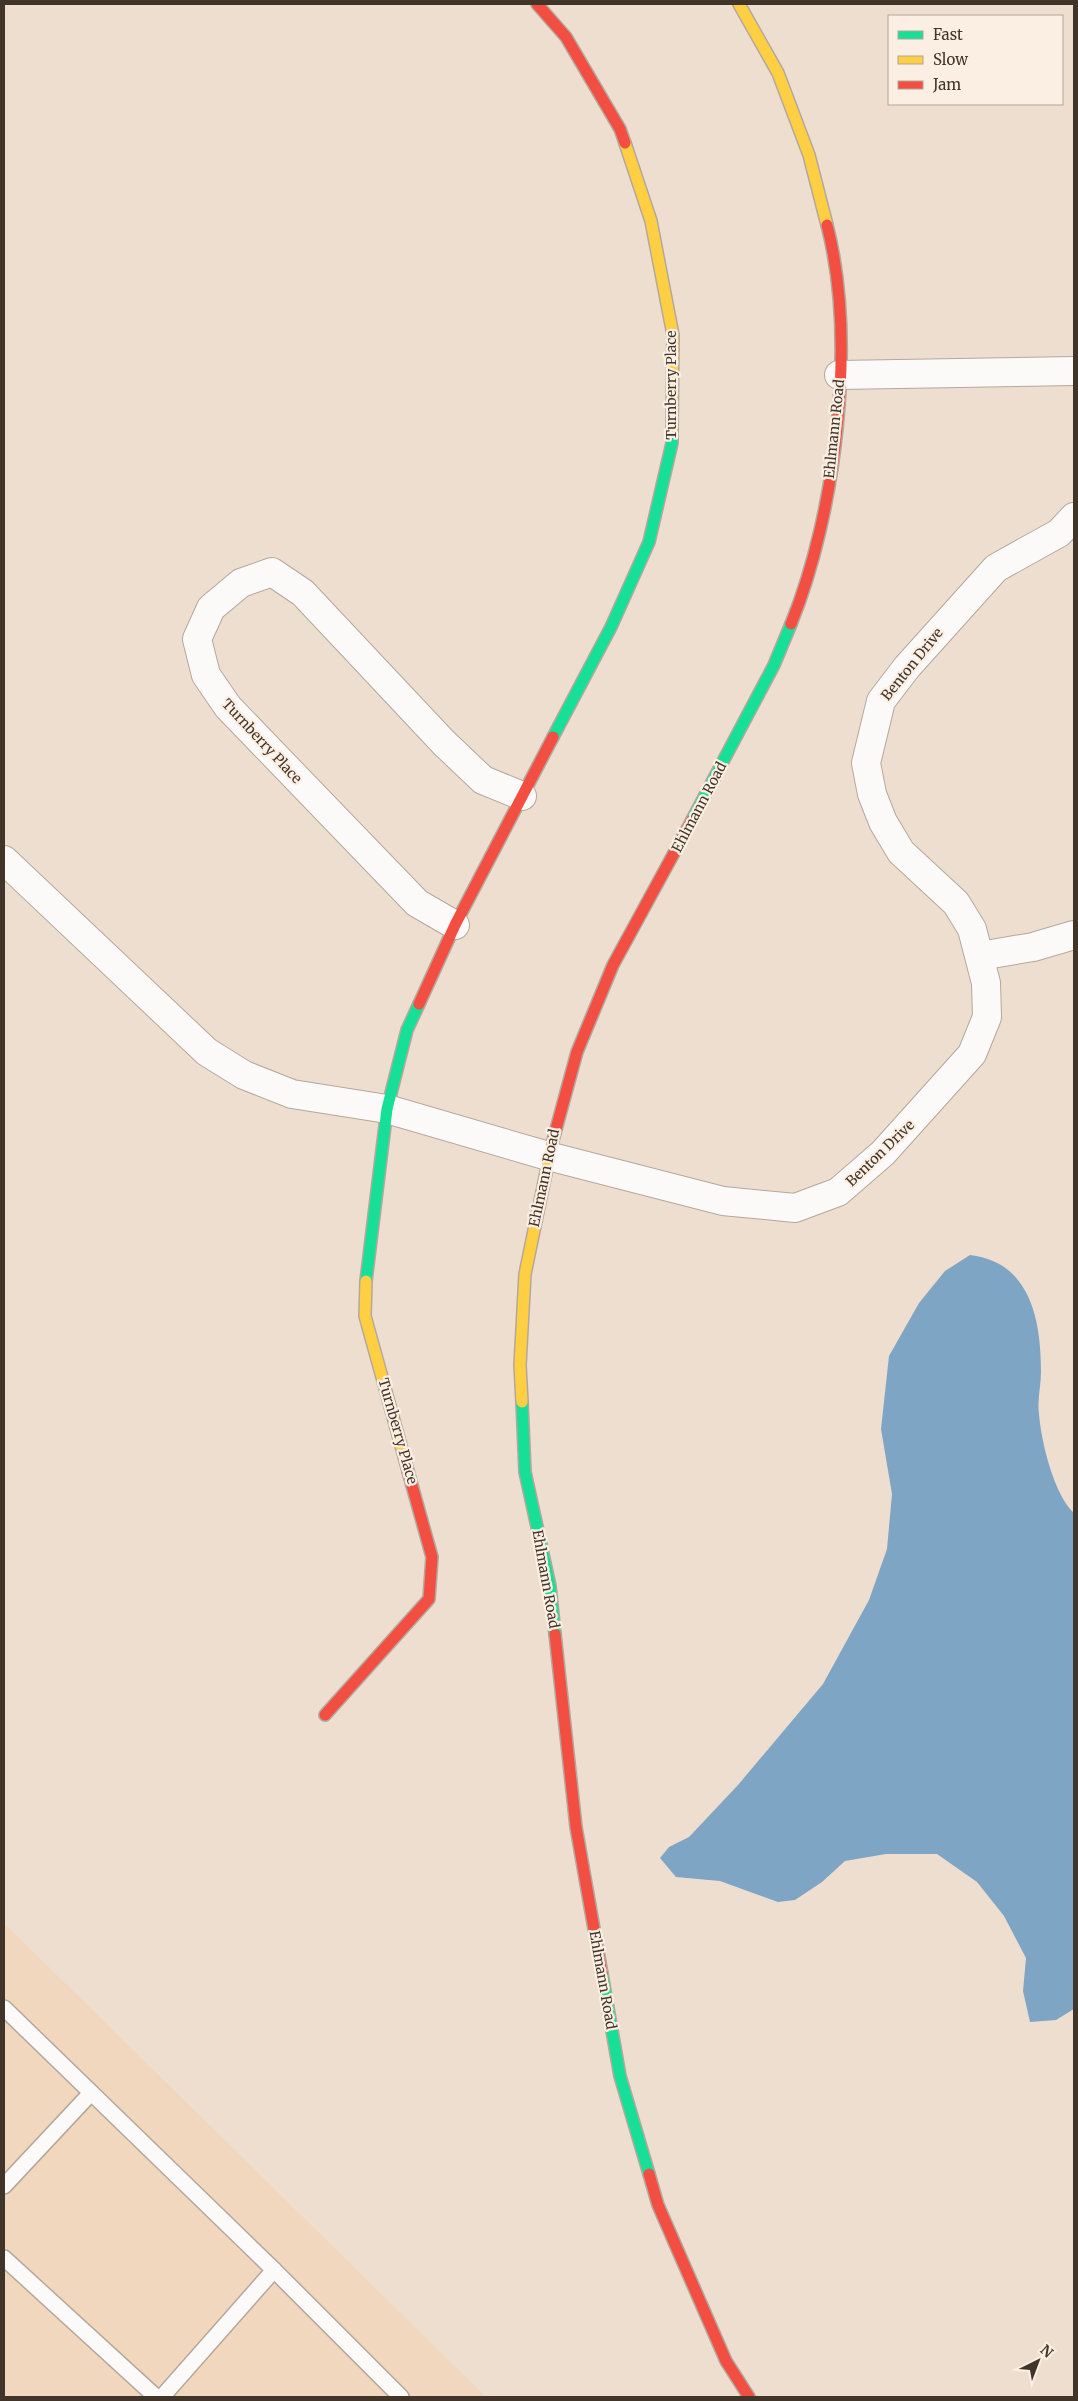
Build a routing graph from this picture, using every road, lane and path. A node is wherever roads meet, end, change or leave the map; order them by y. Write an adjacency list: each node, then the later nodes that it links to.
1 (537, 4): 6 (street, Turnberry Place)
2 (739, 4): 4 (street, Ehlmann Road)
3 (1074, 370): 4 (street)
4 (840, 375): 12 (street, Ehlmann Road)
5 (1074, 517): 10 (street, Benton Drive)
6 (522, 796): 8 (street, Turnberry Place); 8 (street, Turnberry Place)
7 (4, 860): 11 (street)
8 (455, 925): 11 (street, Turnberry Place)
9 (1074, 935): 10 (street)
10 (980, 956): 12 (street, Benton Drive)
11 (387, 1109): 12 (street); 13 (street, Turnberry Place)
12 (548, 1156): 22 (street, Ehlmann Road)
13 (325, 1716)
14 (4, 2008): 15 (lane)
15 (92, 2093): 16 (lane); 18 (lane)
16 (4, 2186)
17 (4, 2258): 19 (lane)
18 (274, 2270): 20 (lane); 21 (lane)
19 (156, 2397)
20 (162, 2397)
21 (401, 2397)
22 (749, 2397)

